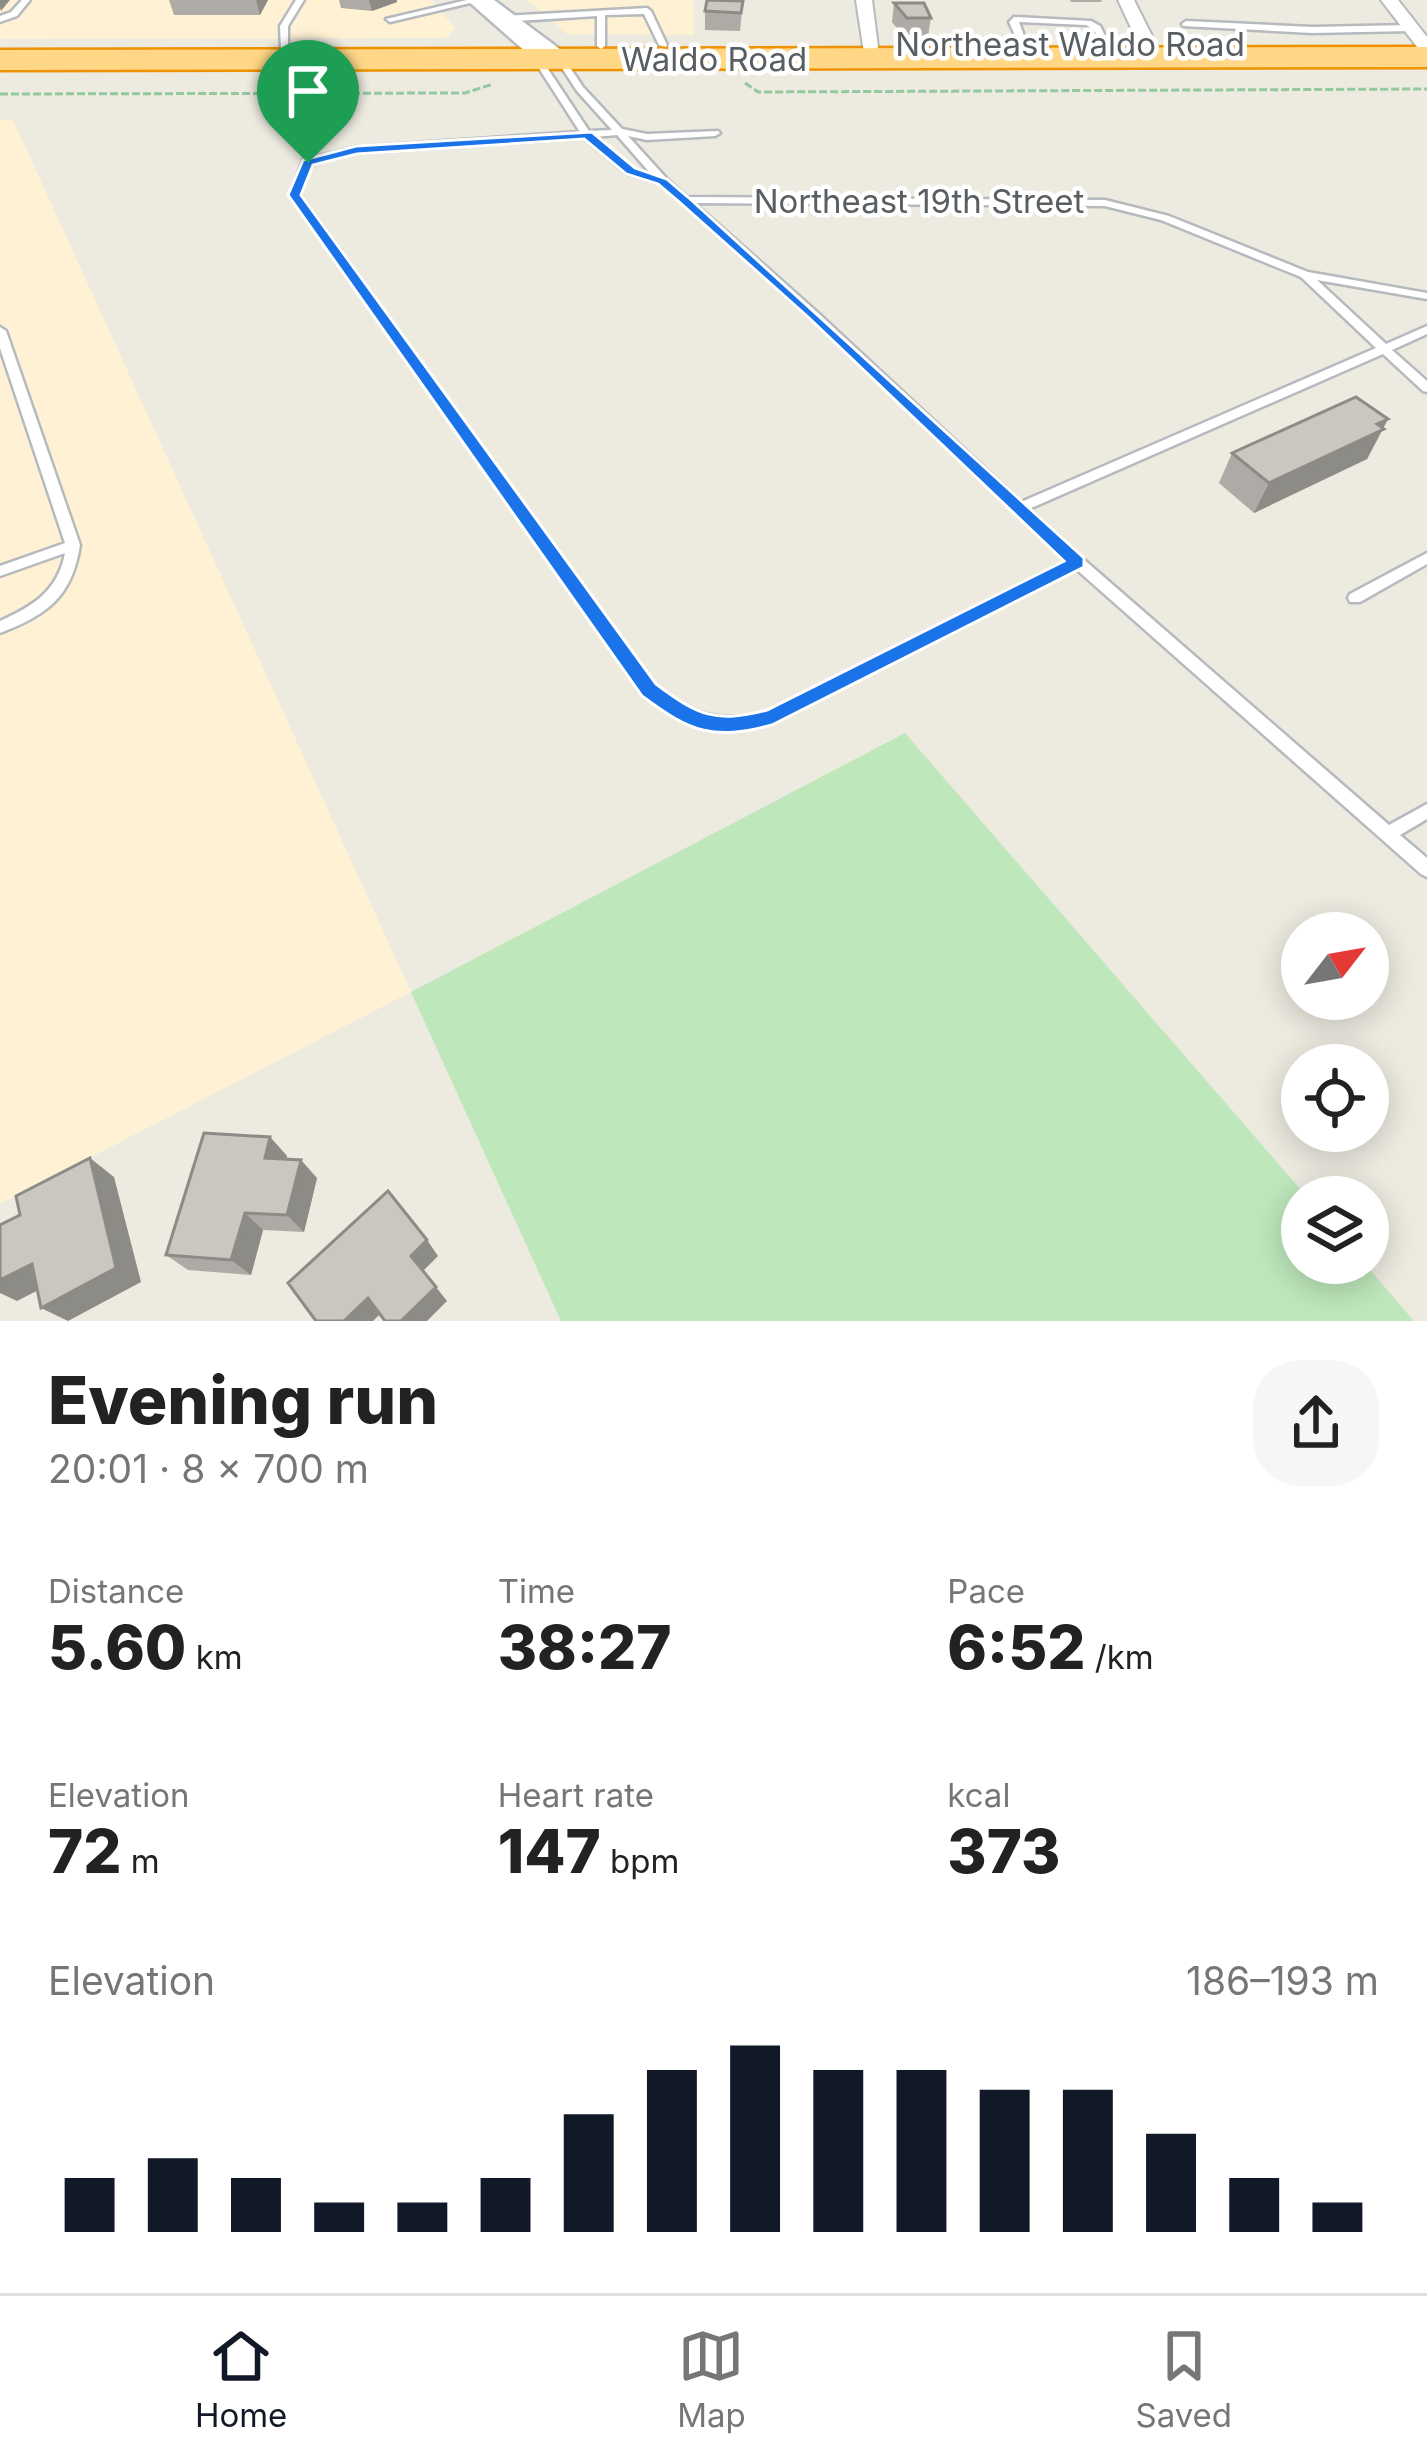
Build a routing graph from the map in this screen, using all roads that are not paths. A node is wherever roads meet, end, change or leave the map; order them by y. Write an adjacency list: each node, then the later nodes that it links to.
1 (26, 0): 7 (lane)
2 (300, 0): 15 (lane)
3 (479, 0): 8 (street); 9 (lane)
4 (864, 0): 17 (street)
5 (1126, 0): 16 (street)
6 (1389, 0): 12 (street)
7 (0, 19)
8 (502, 19): 11 (lane); 18 (street)
9 (390, 20)
10 (1186, 24): 12 (lane)
11 (601, 29): 13 (highway, Waldo Road); 18 (highway, Waldo Road)
12 (1423, 44): 16 (highway, Waldo Road)
13 (712, 45): 17 (highway, Northeast Waldo Road)
14 (0, 46): 15 (highway, Waldo Road)
15 (284, 46): 18 (highway, Waldo Road)
16 (1151, 50): 17 (highway, Waldo Road); 17 (highway, Northeast Waldo Road)
17 (873, 52): 18 (highway, Waldo Road)
18 (544, 54): 19 (highway, Waldo Road); 20 (lane); 22 (lane)
19 (0, 60)
20 (623, 132): 21 (lane); 22 (lane); 23 (lane)
21 (715, 133)
22 (587, 135): 23 (lane); 35 (lane)
23 (663, 182): 24 (lane)
24 (683, 200): 25 (lane, Northeast 19th Street); 32 (lane)
25 (1305, 274): 26 (lane, Northeast 19th Street); 30 (lane)
26 (1427, 296)
27 (0, 331): 33 (lane)
28 (1420, 333): 29 (lane); 30 (lane)
29 (1427, 344)
30 (1382, 350): 31 (lane); 32 (lane)
31 (1427, 388)
32 (1020, 508): 35 (lane)
33 (73, 545): 36 (lane); 38 (lane)
34 (1427, 558): 37 (lane)
35 (1077, 562): 40 (lane)
36 (0, 571)
37 (1355, 598)
38 (0, 627)
39 (1427, 811): 40 (lane)
40 (1388, 834): 41 (lane)
41 (1427, 869)

